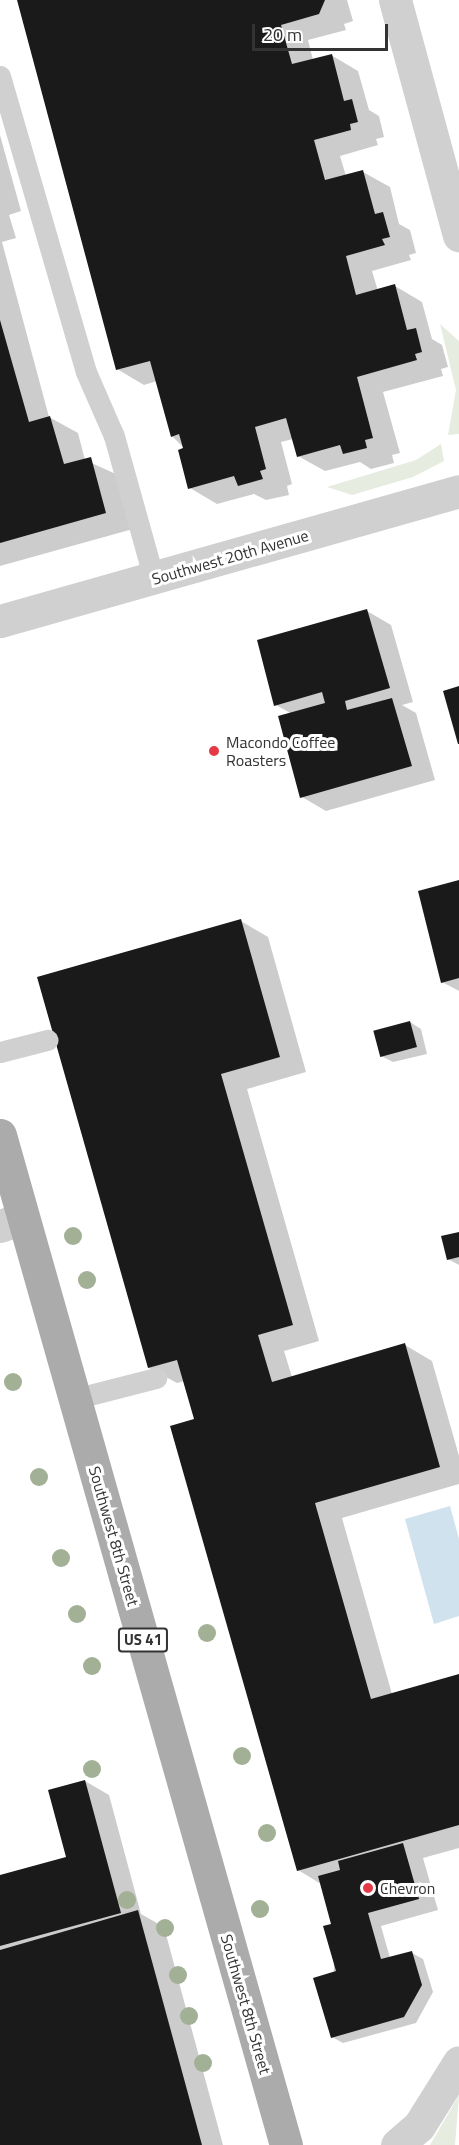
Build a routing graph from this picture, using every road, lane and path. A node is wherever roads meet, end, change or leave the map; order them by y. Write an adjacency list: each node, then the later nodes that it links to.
1 (395, 0): 3 (street)
2 (0, 76): 5 (lane)
3 (459, 235)
4 (459, 491): 5 (street, Southwest 20th Avenue)
5 (154, 579): 6 (street, Southwest 20th Avenue)
6 (0, 621)
7 (47, 1040): 8 (lane)
8 (0, 1052)
9 (0, 1135): 10 (main road, Southwest 8th Street / US 41)
10 (12, 1222): 12 (main road, Southwest 8th Street / US 41)
11 (156, 1378): 12 (lane)
12 (75, 1399): 14 (main road, Southwest 8th Street / US 41)
13 (459, 2062): 15 (street)
14 (290, 2142)
15 (397, 2145)

